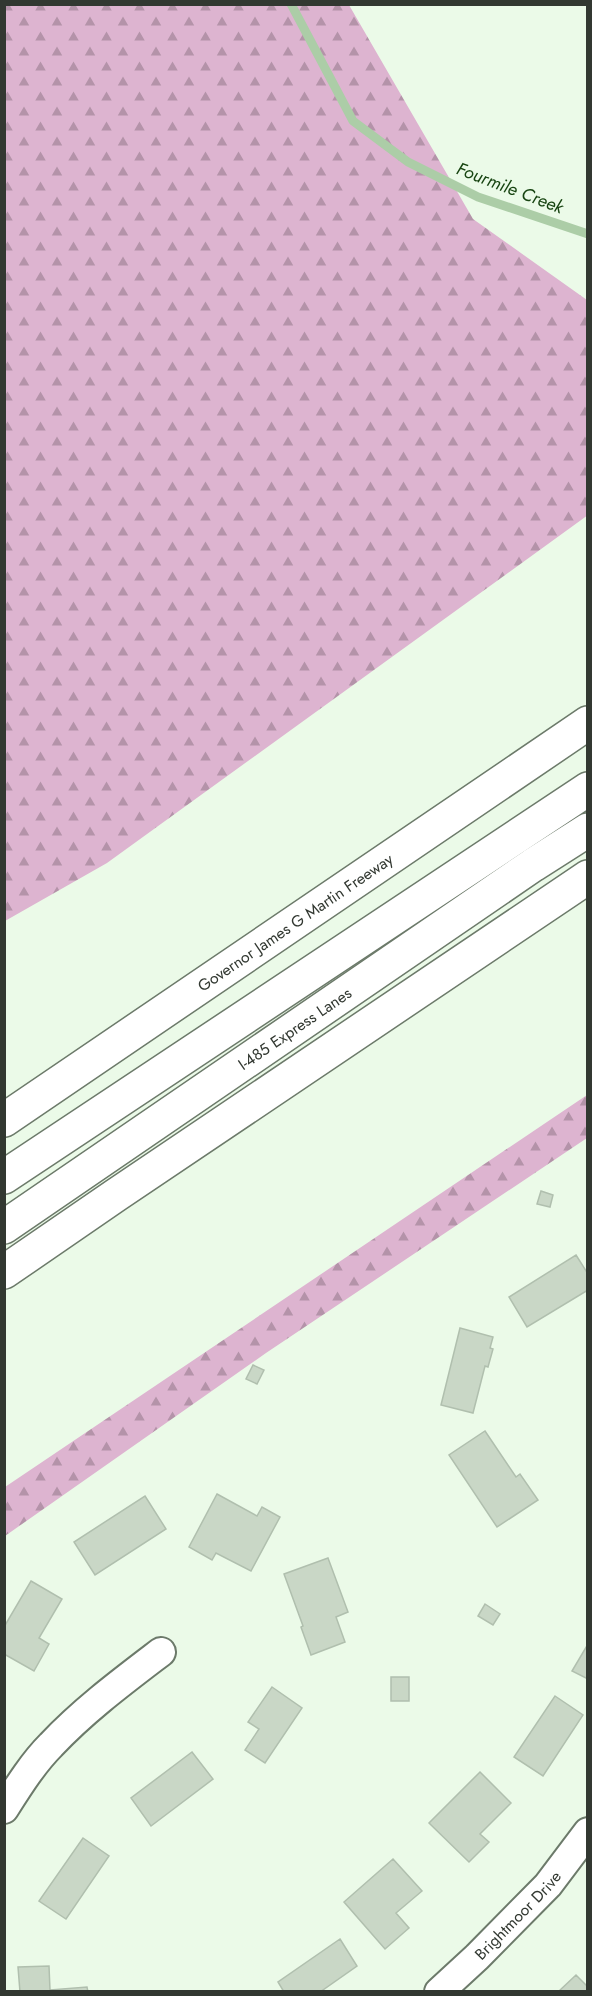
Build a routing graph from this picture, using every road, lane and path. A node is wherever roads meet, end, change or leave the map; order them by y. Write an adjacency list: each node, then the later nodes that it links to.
1 (588, 723): 5 (highway, Governor James G Martin Freeway)
2 (588, 789): 6 (highway)
3 (588, 830): 7 (highway, I-485 Express Lanes)
4 (588, 878): 8 (highway)
5 (4, 1120)
6 (4, 1177)
7 (4, 1227)
8 (4, 1272)
9 (161, 1652): 10 (street)
10 (4, 1809)
11 (588, 1832): 12 (street, Brightmoor Drive)
12 (439, 1992)

